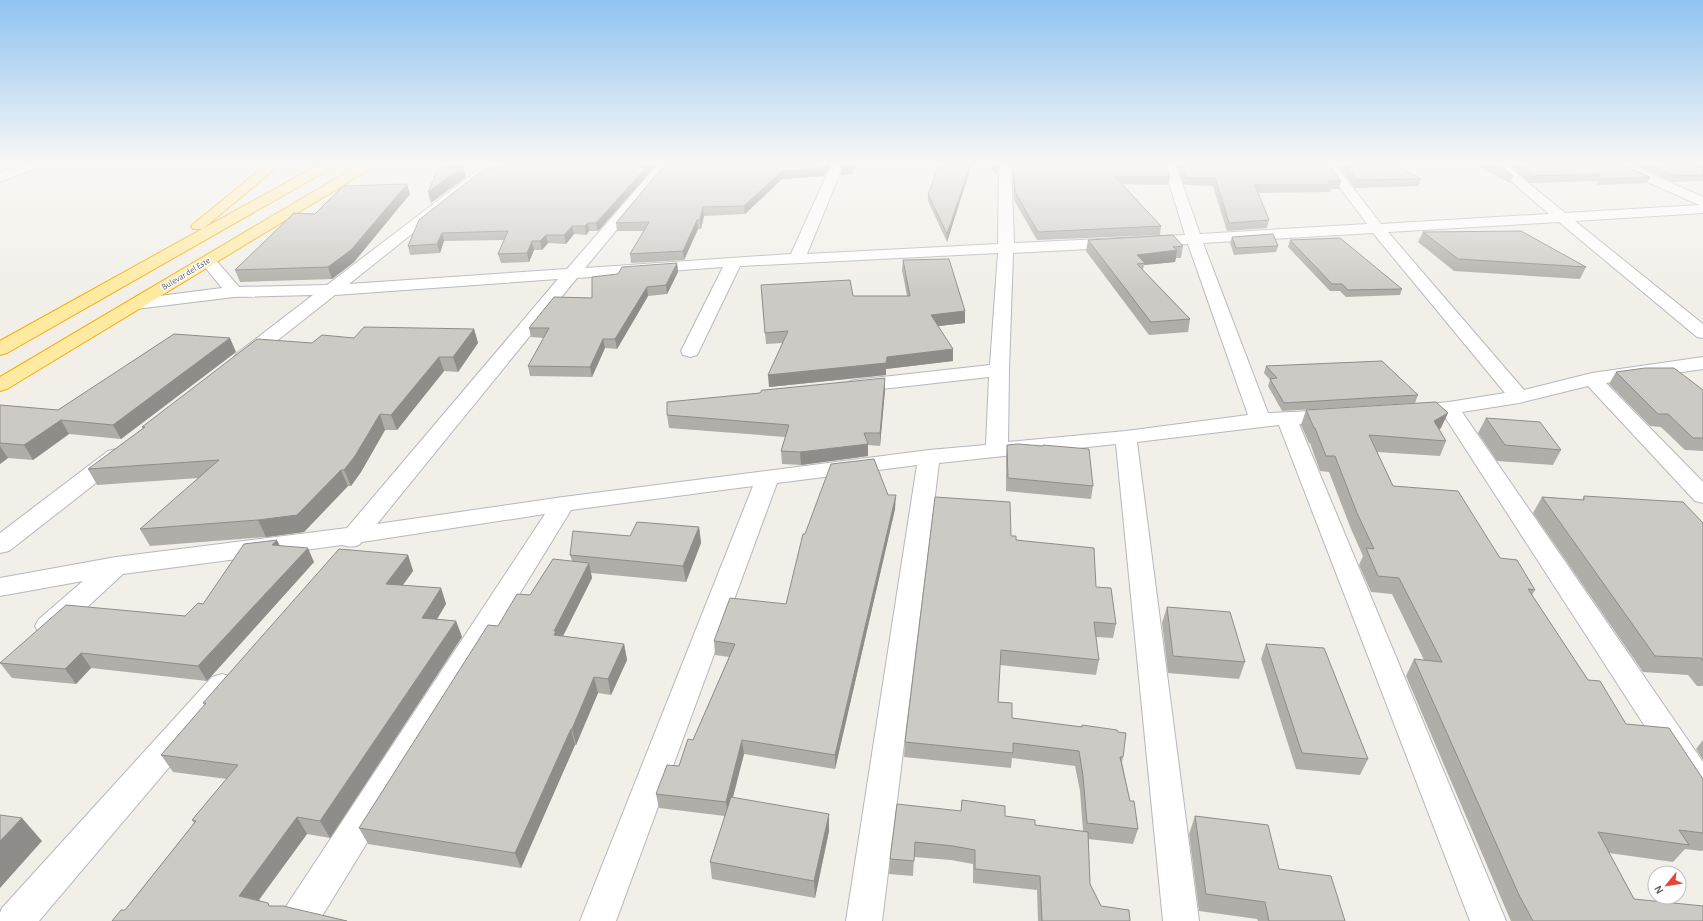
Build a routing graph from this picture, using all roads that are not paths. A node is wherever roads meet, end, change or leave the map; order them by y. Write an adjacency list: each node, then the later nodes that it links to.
1 (223, 206): 19 (highway)
2 (255, 206): 19 (highway)
3 (299, 206): 17 (highway, Bulevar del Este)
4 (439, 206): 21 (street)
5 (629, 206): 20 (street)
6 (819, 206): 16 (street)
7 (1006, 206): 15 (street)
8 (1183, 206): 14 (street)
9 (1360, 206): 13 (street)
10 (1549, 206): 12 (street)
11 (1703, 209): 12 (street)
12 (1562, 217): 13 (street); 24 (street)
13 (1377, 228): 14 (street); 33 (street)
14 (1194, 239): 15 (street); 38 (street)
15 (1006, 247): 16 (street); 29 (street)
16 (797, 258): 18 (street)
17 (208, 261): 22 (street); 23 (highway, Bulevar del Este)
18 (734, 262): 20 (street); 26 (street)
19 (146, 268): 25 (highway)
20 (573, 272): 21 (street); 46 (street)
21 (331, 290): 22 (street); 28 (street)
22 (234, 292): 23 (street)
23 (136, 304): 31 (highway, Bulevar del Este)
24 (1703, 333)
25 (0, 349)
26 (690, 351)
27 (1703, 363): 30 (street)
28 (231, 367)
29 (999, 370): 32 (street); 41 (street)
30 (1592, 379): 33 (street); 44 (street)
31 (0, 385)
32 (836, 388)
33 (1519, 397): 34 (street)
34 (1450, 408): 35 (street); 53 (street)
35 (1396, 412)
36 (1349, 415): 37 (street)
37 (1287, 419): 38 (street); 59 (street)
38 (1260, 420): 39 (street)
39 (1126, 437): 41 (street); 58 (street)
40 (131, 444): 47 (street)
41 (997, 451): 42 (street)
42 (929, 457): 43 (street); 57 (street)
43 (768, 478): 45 (street); 56 (street)
44 (1703, 496)
45 (563, 504): 46 (street); 55 (street)
46 (355, 534): 48 (street); 49 (street)
47 (0, 545)
48 (334, 558)
49 (117, 566): 50 (street); 51 (street)
50 (0, 587)
51 (29, 643)
52 (235, 671): 54 (street)
53 (1703, 789)
54 (15, 921)
55 (298, 921)
56 (598, 921)
57 (864, 921)
58 (1181, 921)
59 (1488, 921)

